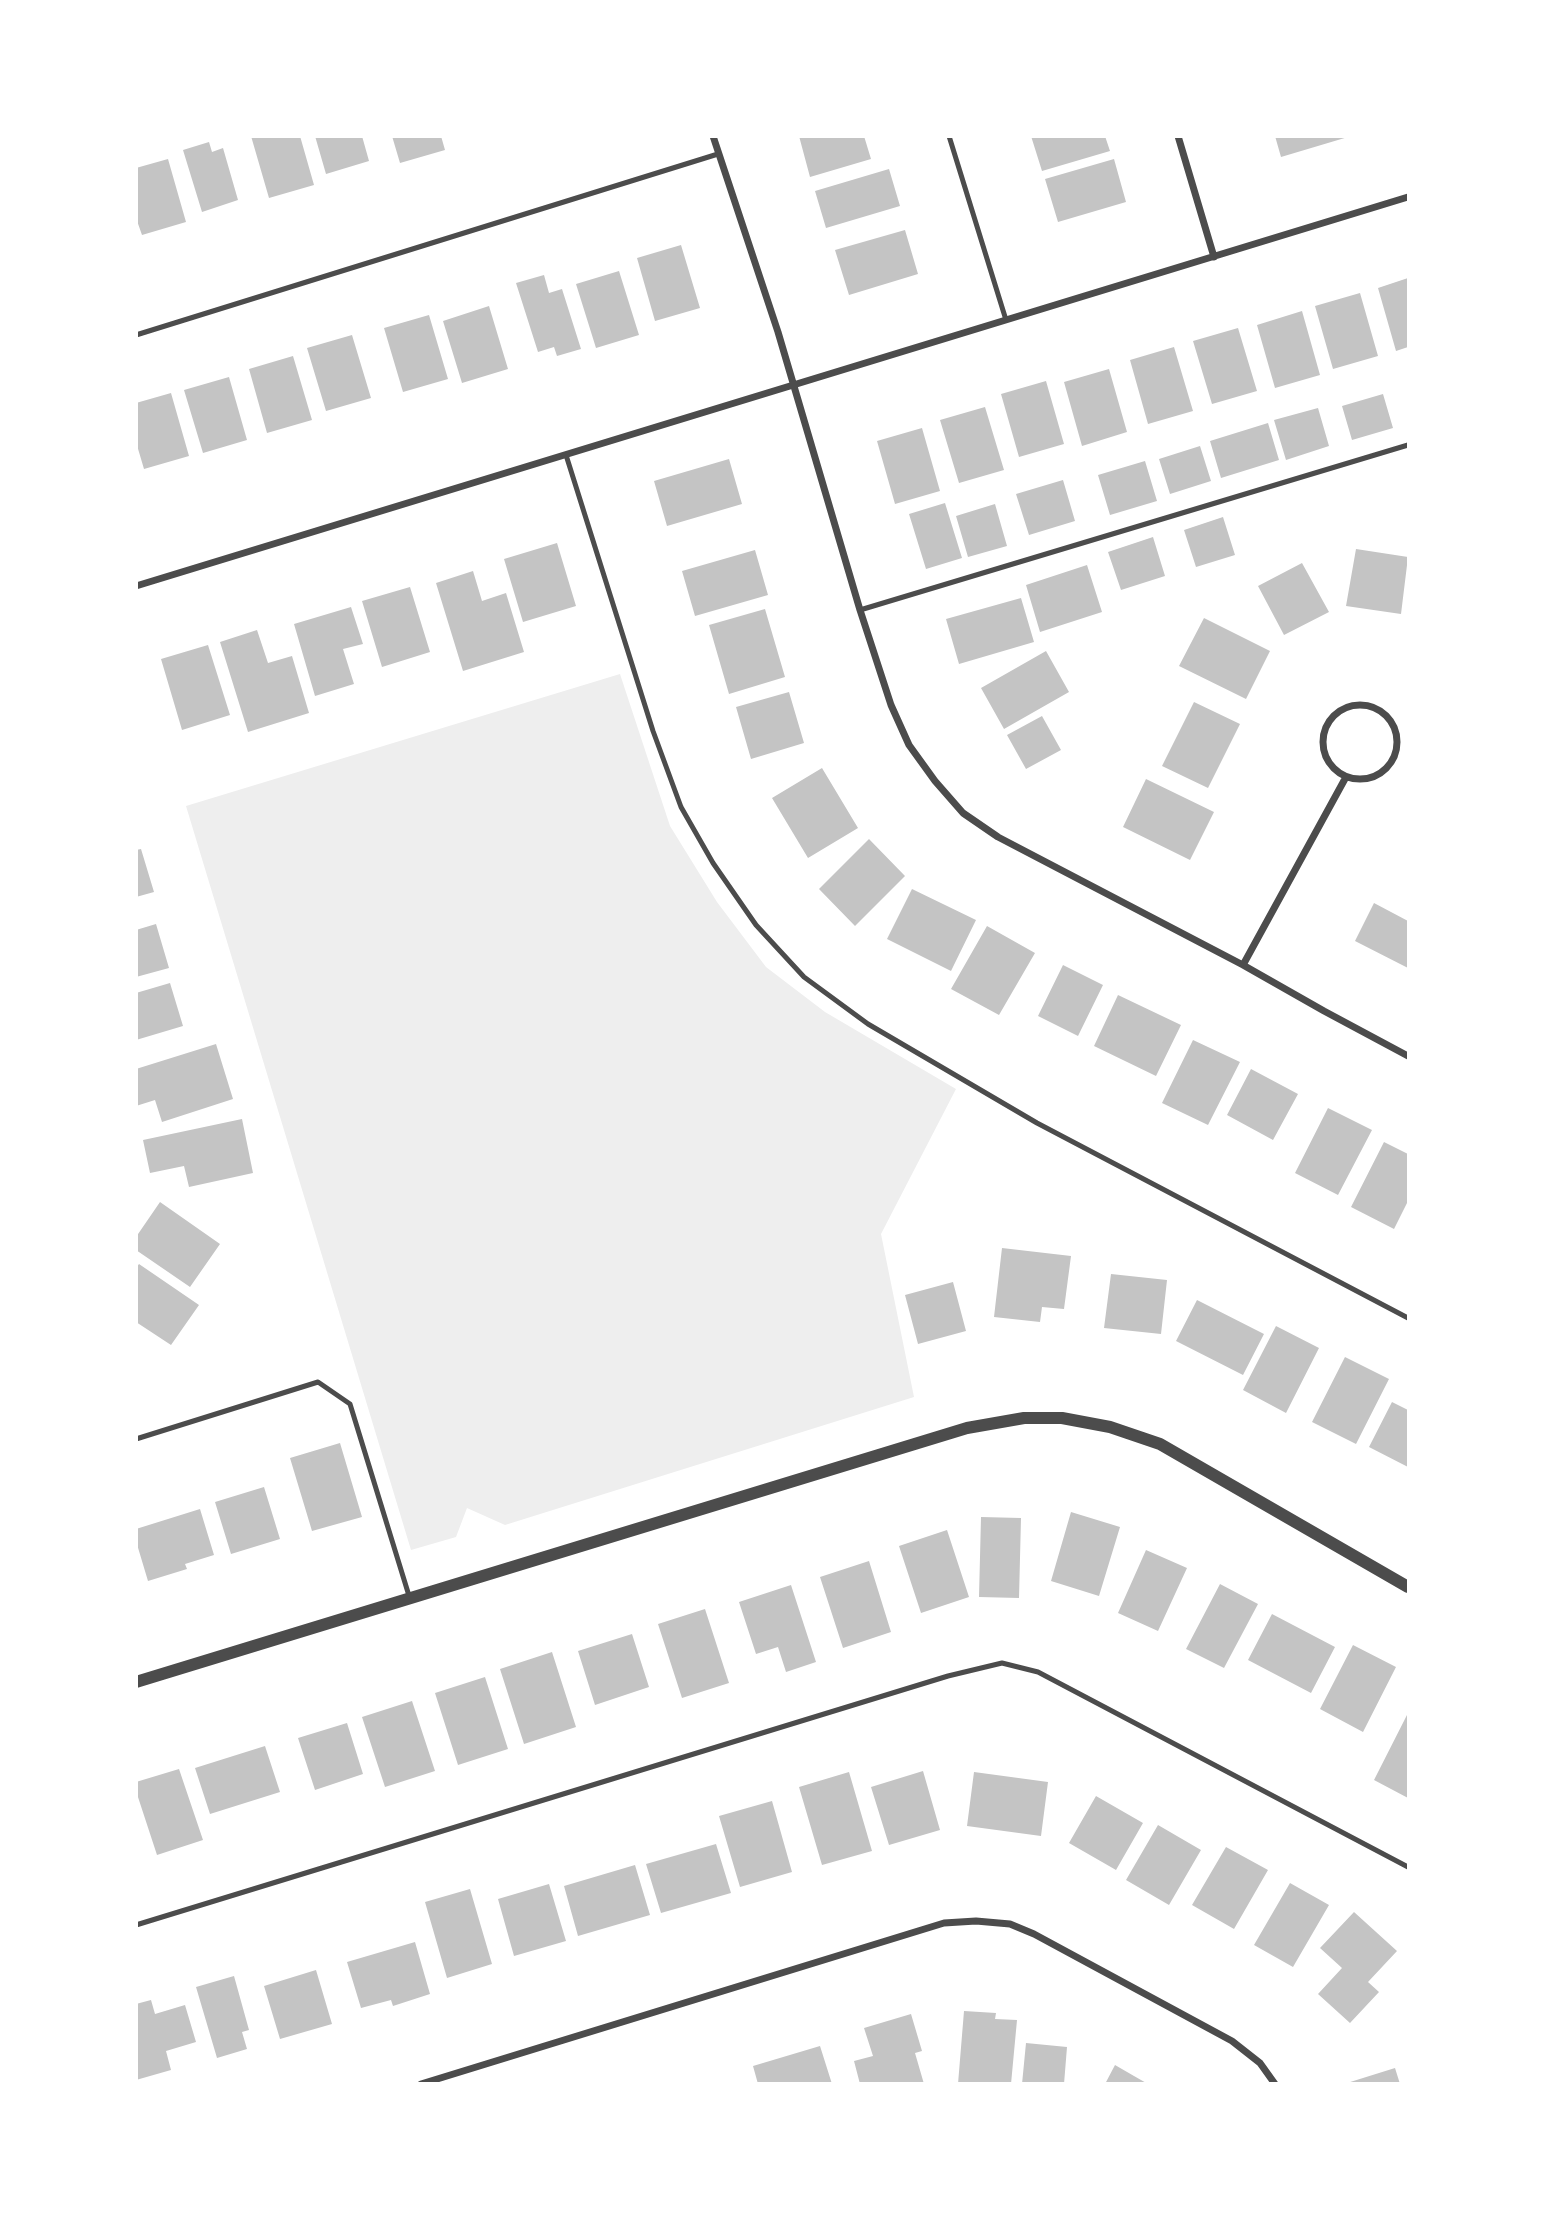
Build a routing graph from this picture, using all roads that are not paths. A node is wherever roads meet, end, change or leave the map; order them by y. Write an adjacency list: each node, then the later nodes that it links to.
1 (713, 136): 4 (street)
2 (949, 136): 7 (lane)
3 (1178, 136): 6 (street)
4 (718, 154): 8 (lane); 9 (street)
5 (1409, 197): 6 (street)
6 (1214, 257): 7 (street)
7 (1006, 320): 9 (street)
8 (136, 335)
9 (793, 386): 11 (street); 13 (street)
10 (1409, 445): 13 (lane)
11 (566, 454): 12 (street); 17 (lane)
12 (136, 586)
13 (860, 610): 15 (street)
14 (1346, 777): 14 (street); 15 (street)
15 (1243, 965): 16 (street)
16 (1409, 1056)
17 (1409, 1318)
18 (136, 1439): 20 (lane)
19 (1409, 1587): 20 (street)
20 (410, 1599): 21 (street)
21 (136, 1682)
22 (1409, 1867): 23 (lane)
23 (136, 1925)
24 (421, 2084): 25 (street)
25 (1275, 2084)

